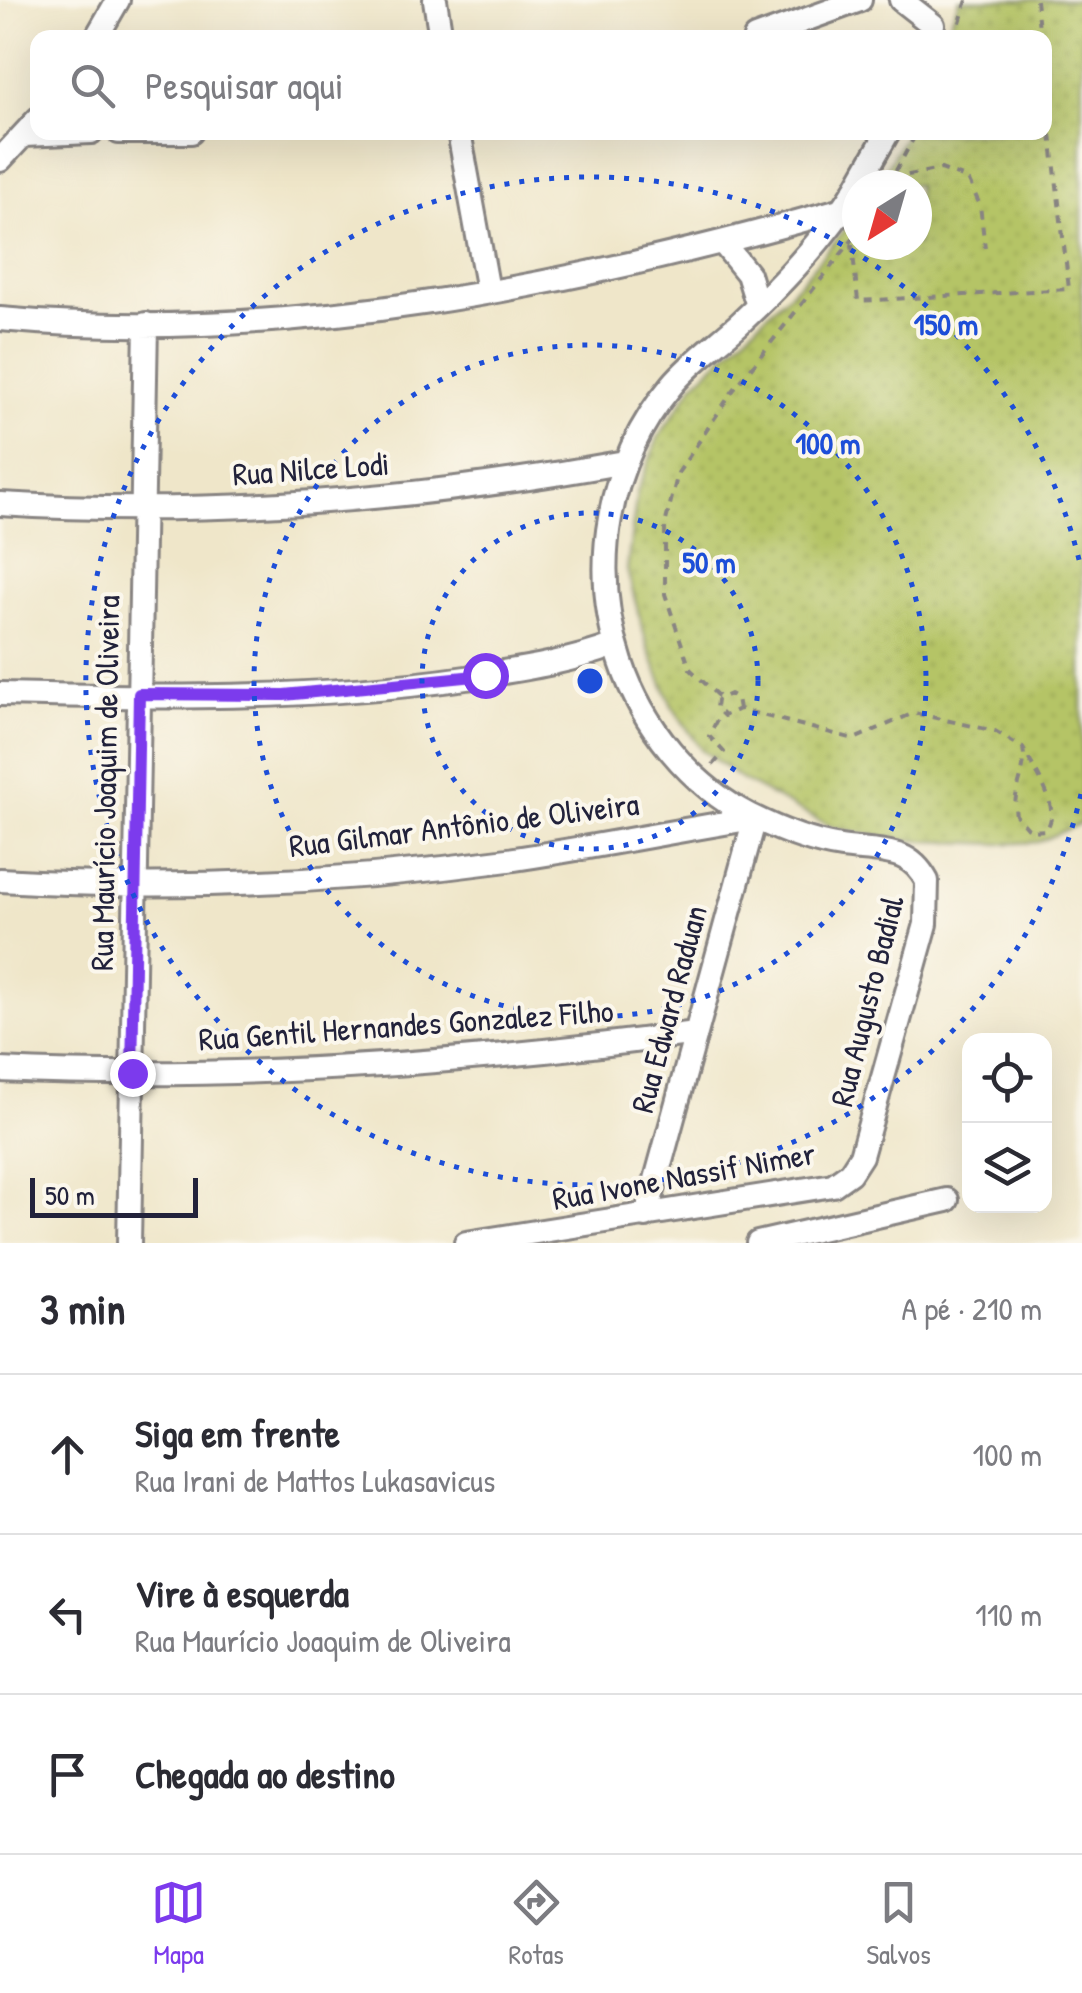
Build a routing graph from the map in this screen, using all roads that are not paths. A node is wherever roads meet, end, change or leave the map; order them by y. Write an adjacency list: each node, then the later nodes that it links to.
1 (118, 0): 6 (street)
2 (434, 0): 7 (street)
3 (860, 0): 8 (street)
4 (901, 0): 9 (street)
5 (939, 0): 10 (street)
6 (101, 30)
7 (440, 30)
8 (777, 30)
9 (929, 30)
10 (930, 30)
11 (30, 128): 14 (street)
12 (460, 140): 19 (street)
13 (884, 140): 15 (street, Rua Augusto Badial)
14 (0, 160)
15 (867, 170)
16 (842, 209): 18 (street)
17 (842, 210): 20 (street, Rua Augusto Badial)
18 (723, 243): 19 (street); 20 (street)
19 (488, 291): 22 (street)
20 (758, 306): 23 (street, Rua Augusto Badial)
21 (0, 319): 22 (street)
22 (146, 324): 25 (street, Rua Maurício Joaquim de Oliveira)
23 (625, 462): 25 (street, Rua Nilce Lodi); 26 (street, Rua Augusto Badial)
24 (0, 504): 25 (street, Rua Nilce Lodi)
25 (142, 509): 28 (street, Rua Maurício Joaquim de Oliveira)
26 (615, 645): 28 (street); 29 (street, Rua Augusto Badial)
27 (0, 694): 28 (street)
28 (139, 694): 31 (street, Rua Maurício Joaquim de Oliveira)
29 (756, 818): 31 (street, Rua Gilmar Antônio de Oliveira); 32 (street, Rua Edward Raduan); 35 (street, Rua Augusto Badial)
30 (0, 880): 31 (street, Rua Gilmar Antônio de Oliveira)
31 (135, 884): 34 (street, Rua Maurício Joaquim de Oliveira)
32 (696, 1032): 34 (street, Rua Gentil Hernandes Gonzalez Filho); 37 (street, Rua Edward Raduan)
33 (0, 1070): 34 (street, Rua Gentil Hernandes Gonzalez Filho)
34 (132, 1073): 39 (street, Rua Maurício Joaquim de Oliveira)
35 (850, 1173): 37 (street, Rua Ivone Nassif Nimer)
36 (947, 1200): 38 (street)
37 (646, 1216): 40 (street, Rua Ivone Nassif Nimer)
38 (805, 1238): 41 (street)
39 (128, 1243)
40 (466, 1243)
41 (758, 1243)

